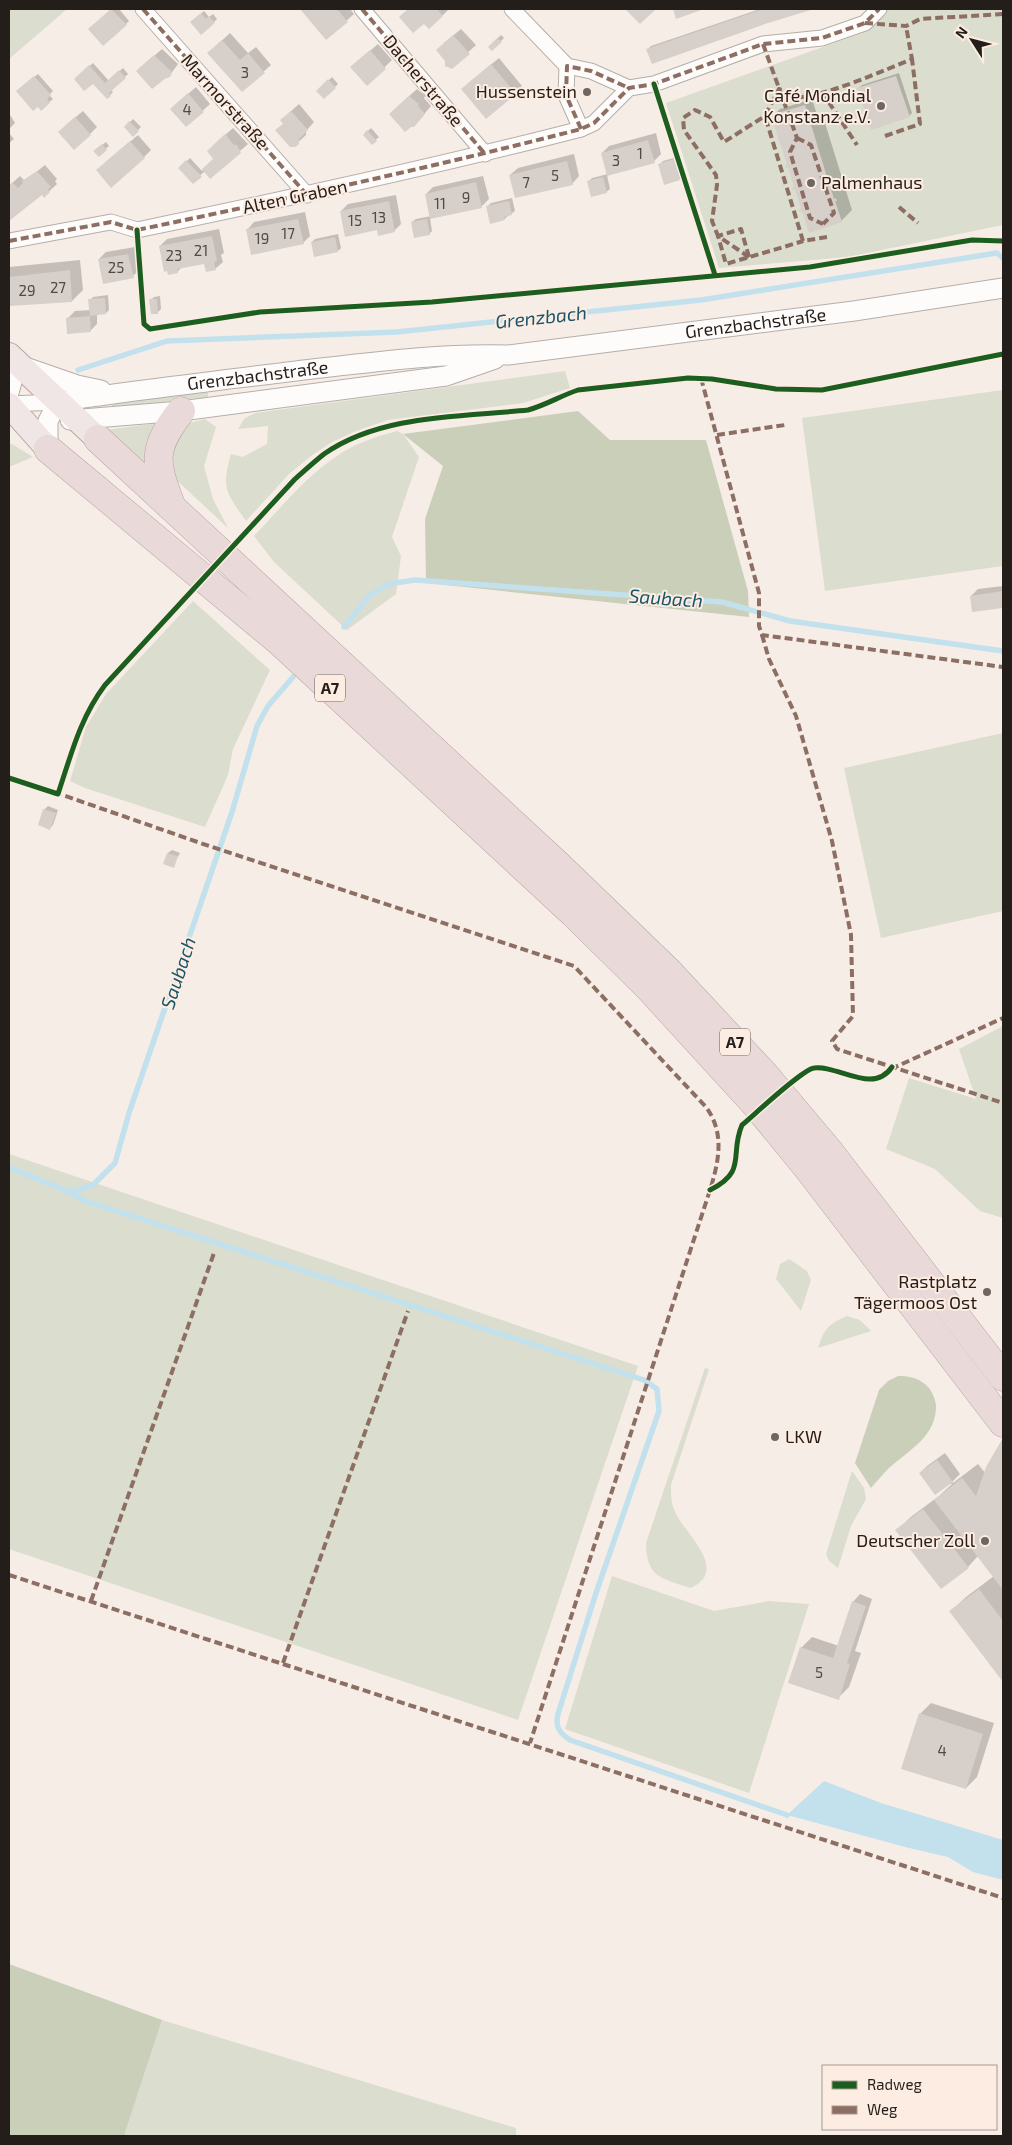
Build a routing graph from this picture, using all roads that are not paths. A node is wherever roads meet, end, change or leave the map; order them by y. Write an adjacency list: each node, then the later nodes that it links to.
1 (143, 9): 9 (street, Marmorstraße)
2 (362, 9): 8 (street, Dacherstraße)
3 (512, 9): 5 (street)
4 (879, 9): 6 (street)
5 (567, 66): 6 (street); 7 (street)
6 (629, 88): 7 (street, Alten Graben)
7 (581, 129): 8 (street, Alten Graben)
8 (485, 154): 9 (street, Alten Graben)
9 (307, 195): 10 (street, Alten Graben)
10 (9, 241)
11 (1003, 288): 12 (street, Grenzbachstraße)
12 (508, 355): 14 (street, Grenzbachstraße); 16 (street, Grenzbachstraße)
13 (14, 360): 14 (street); 15 (street); 17 (main road)
14 (123, 392): 17 (street, Grenzbachstraße)
15 (9, 403): 17 (street, Grenzbachstraße); 19 (main road)
16 (181, 411): 18 (street, Grenzbachstraße); 22 (highway)
17 (53, 412): 18 (main road); 19 (street, Grenzbachstraße); 21 (street)
18 (78, 420): 20 (main road)
19 (17, 424): 21 (main road)
20 (98, 439): 22 (highway, A7)
21 (48, 449): 24 (highway, A7)
22 (172, 506): 23 (highway, A7)
23 (1003, 1377)
24 (1003, 1423)

